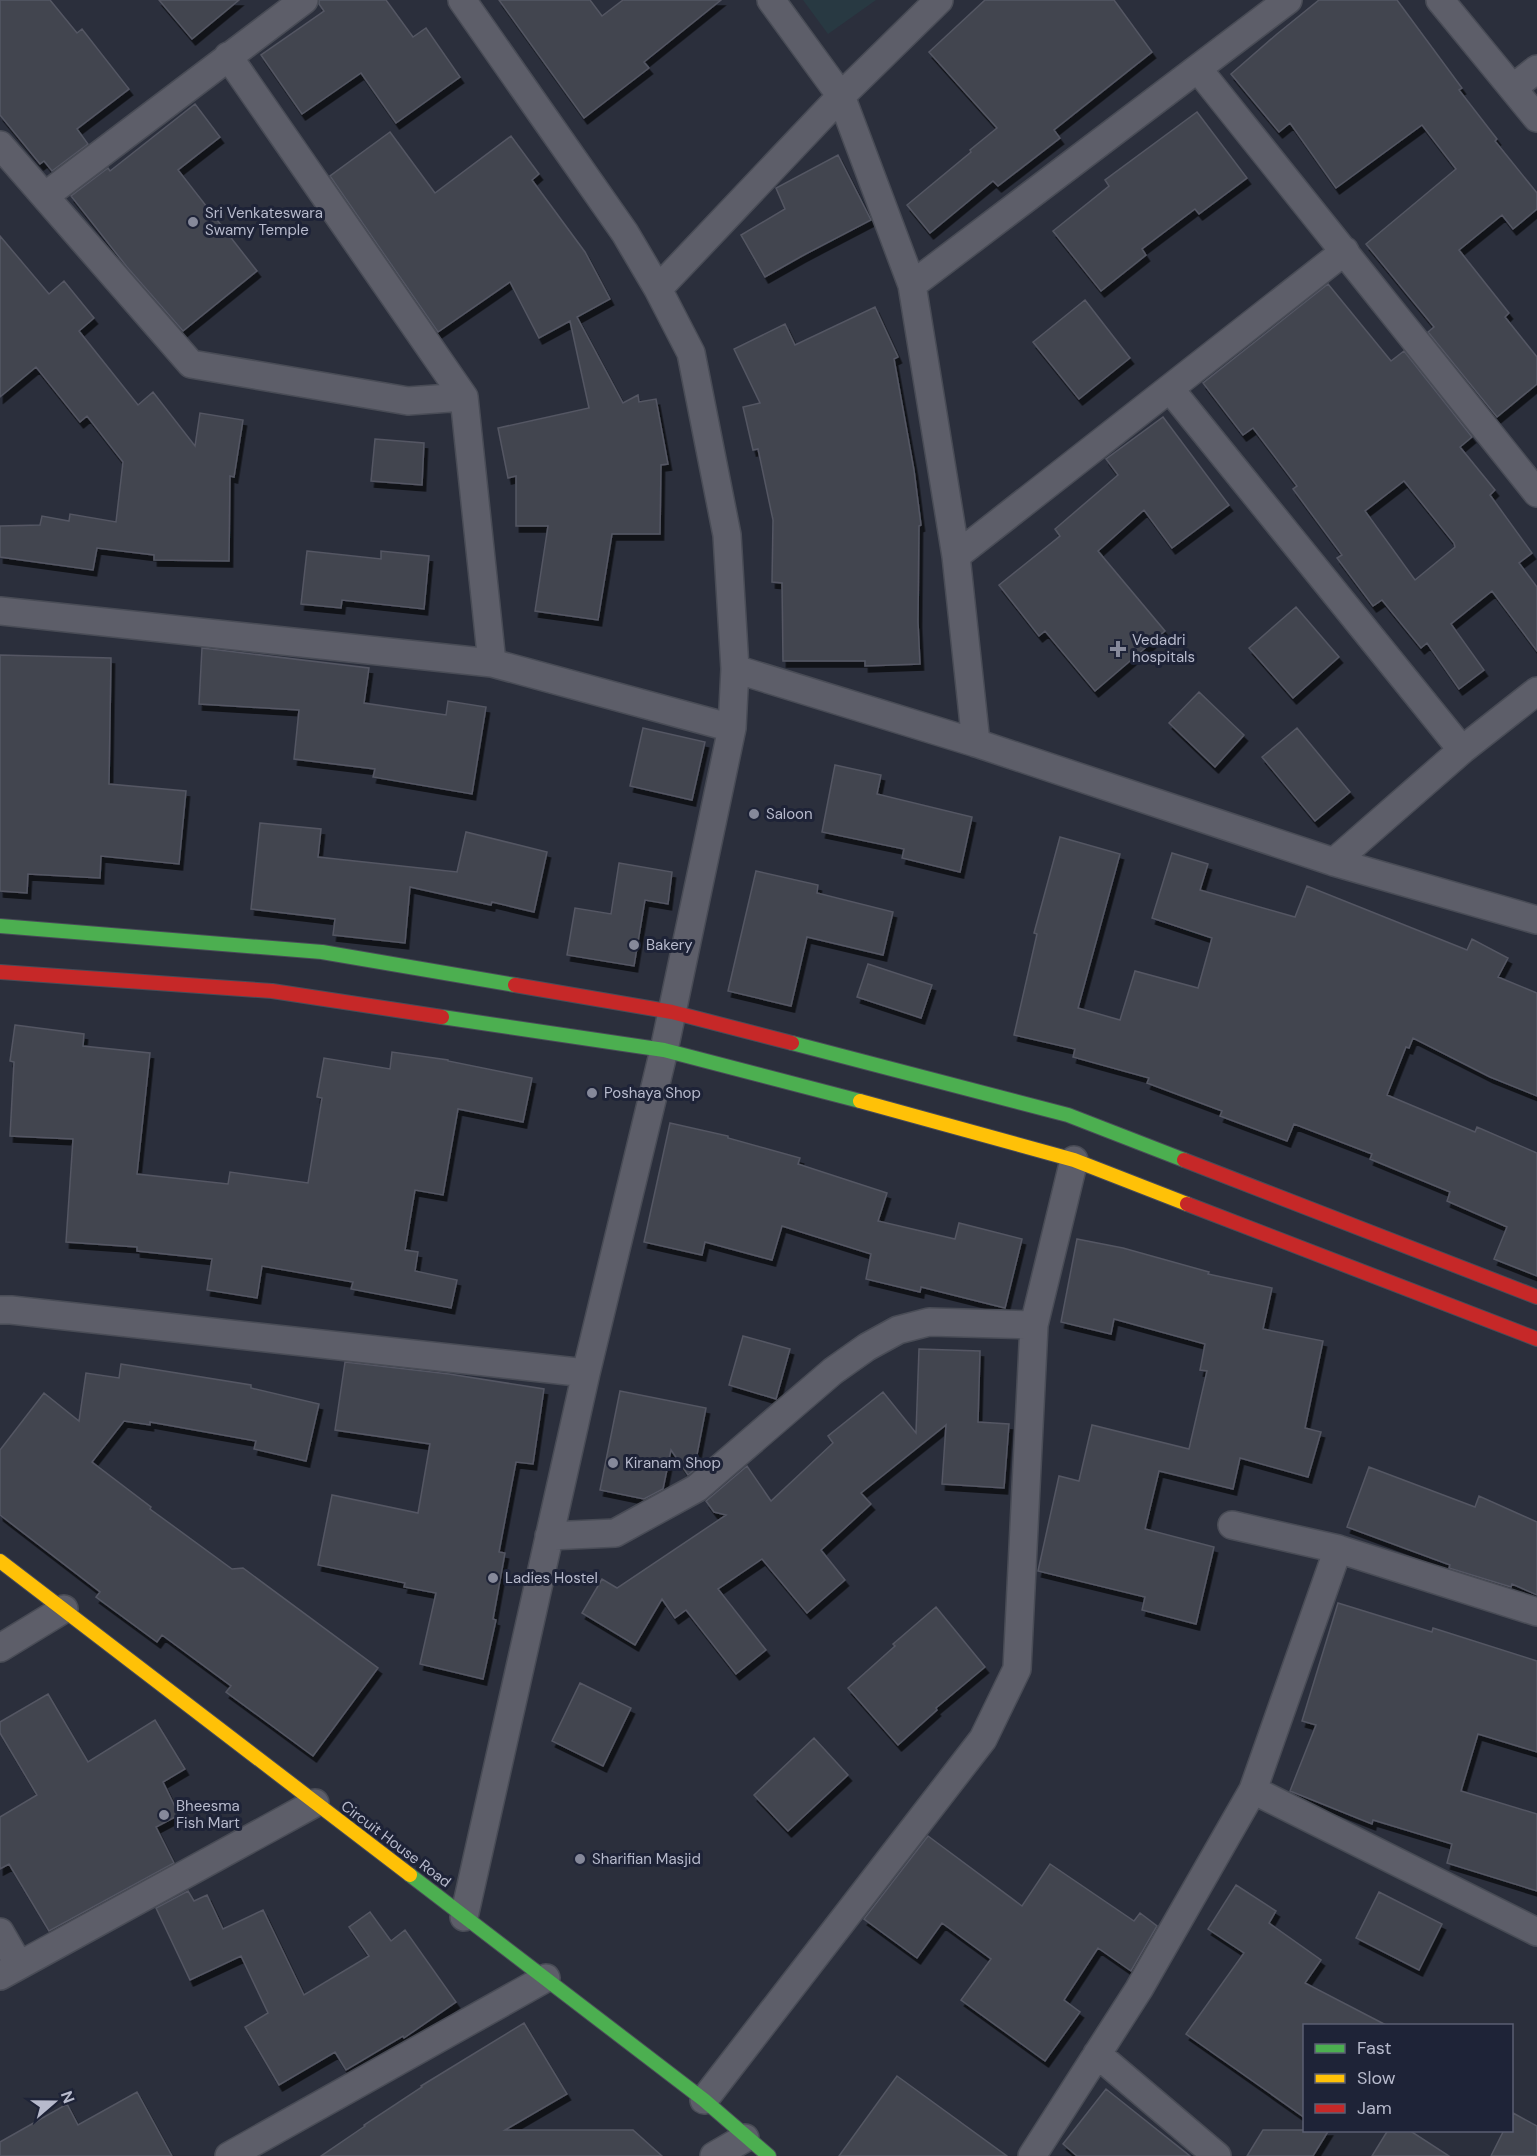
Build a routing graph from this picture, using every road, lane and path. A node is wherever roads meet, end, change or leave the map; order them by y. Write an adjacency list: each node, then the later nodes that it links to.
1 (303, 0): 7 (street)
2 (462, 0): 17 (street)
3 (771, 0): 11 (street)
4 (939, 0): 11 (street)
5 (1288, 0): 8 (street)
6 (1440, 0): 10 (street)
7 (228, 56): 14 (street); 19 (street)
8 (1198, 69): 15 (street); 16 (street)
9 (1537, 69): 10 (street)
10 (1513, 88): 12 (street)
11 (841, 96): 16 (street); 17 (street)
12 (1537, 118)
13 (0, 146): 14 (street)
14 (45, 196): 19 (street)
15 (1345, 251): 18 (street); 20 (street)
16 (912, 285): 21 (street)
17 (658, 289): 24 (street)
18 (1170, 389): 21 (street); 28 (street)
19 (464, 397): 23 (street)
20 (1537, 493)
21 (956, 556): 27 (street)
22 (0, 611): 23 (street)
23 (492, 663): 26 (street)
24 (735, 669): 26 (street); 27 (street)
25 (1537, 691): 28 (street)
26 (732, 728): 33 (street)
27 (976, 742): 29 (street)
28 (1462, 750): 29 (street)
29 (1335, 862): 30 (street)
30 (1537, 920)
31 (0, 926): 33 (street)
32 (0, 972): 34 (street)
33 (672, 1012): 34 (street); 36 (street)
34 (664, 1050): 35 (street); 40 (street)
35 (1074, 1160): 38 (street); 39 (street)
36 (1537, 1297)
37 (0, 1310): 40 (street)
38 (1034, 1325): 42 (street); 56 (street)
39 (1537, 1339)
40 (586, 1373): 42 (street)
41 (1232, 1525): 43 (street)
42 (549, 1536): 50 (street)
43 (1338, 1549): 46 (street); 48 (street)
44 (0, 1561): 45 (street, Circuit House Road)
45 (64, 1609): 47 (street); 49 (street, Circuit House Road)
46 (1537, 1612)
47 (0, 1648)
48 (1253, 1790): 52 (street); 55 (street)
49 (315, 1803): 50 (street, Circuit House Road); 53 (street)
50 (464, 1917): 54 (street, Circuit House Road)
51 (0, 1932): 53 (street)
52 (1537, 1932)
53 (9, 1970)
54 (546, 1978): 56 (street, Circuit House Road); 58 (street)
55 (1097, 2054): 61 (street); 62 (street)
56 (704, 2100): 57 (street, Circuit House Road)
57 (746, 2138): 59 (street); 60 (street, Circuit House Road)
58 (229, 2156)
59 (714, 2156)
60 (769, 2156)
61 (1032, 2156)
62 (1217, 2156)

